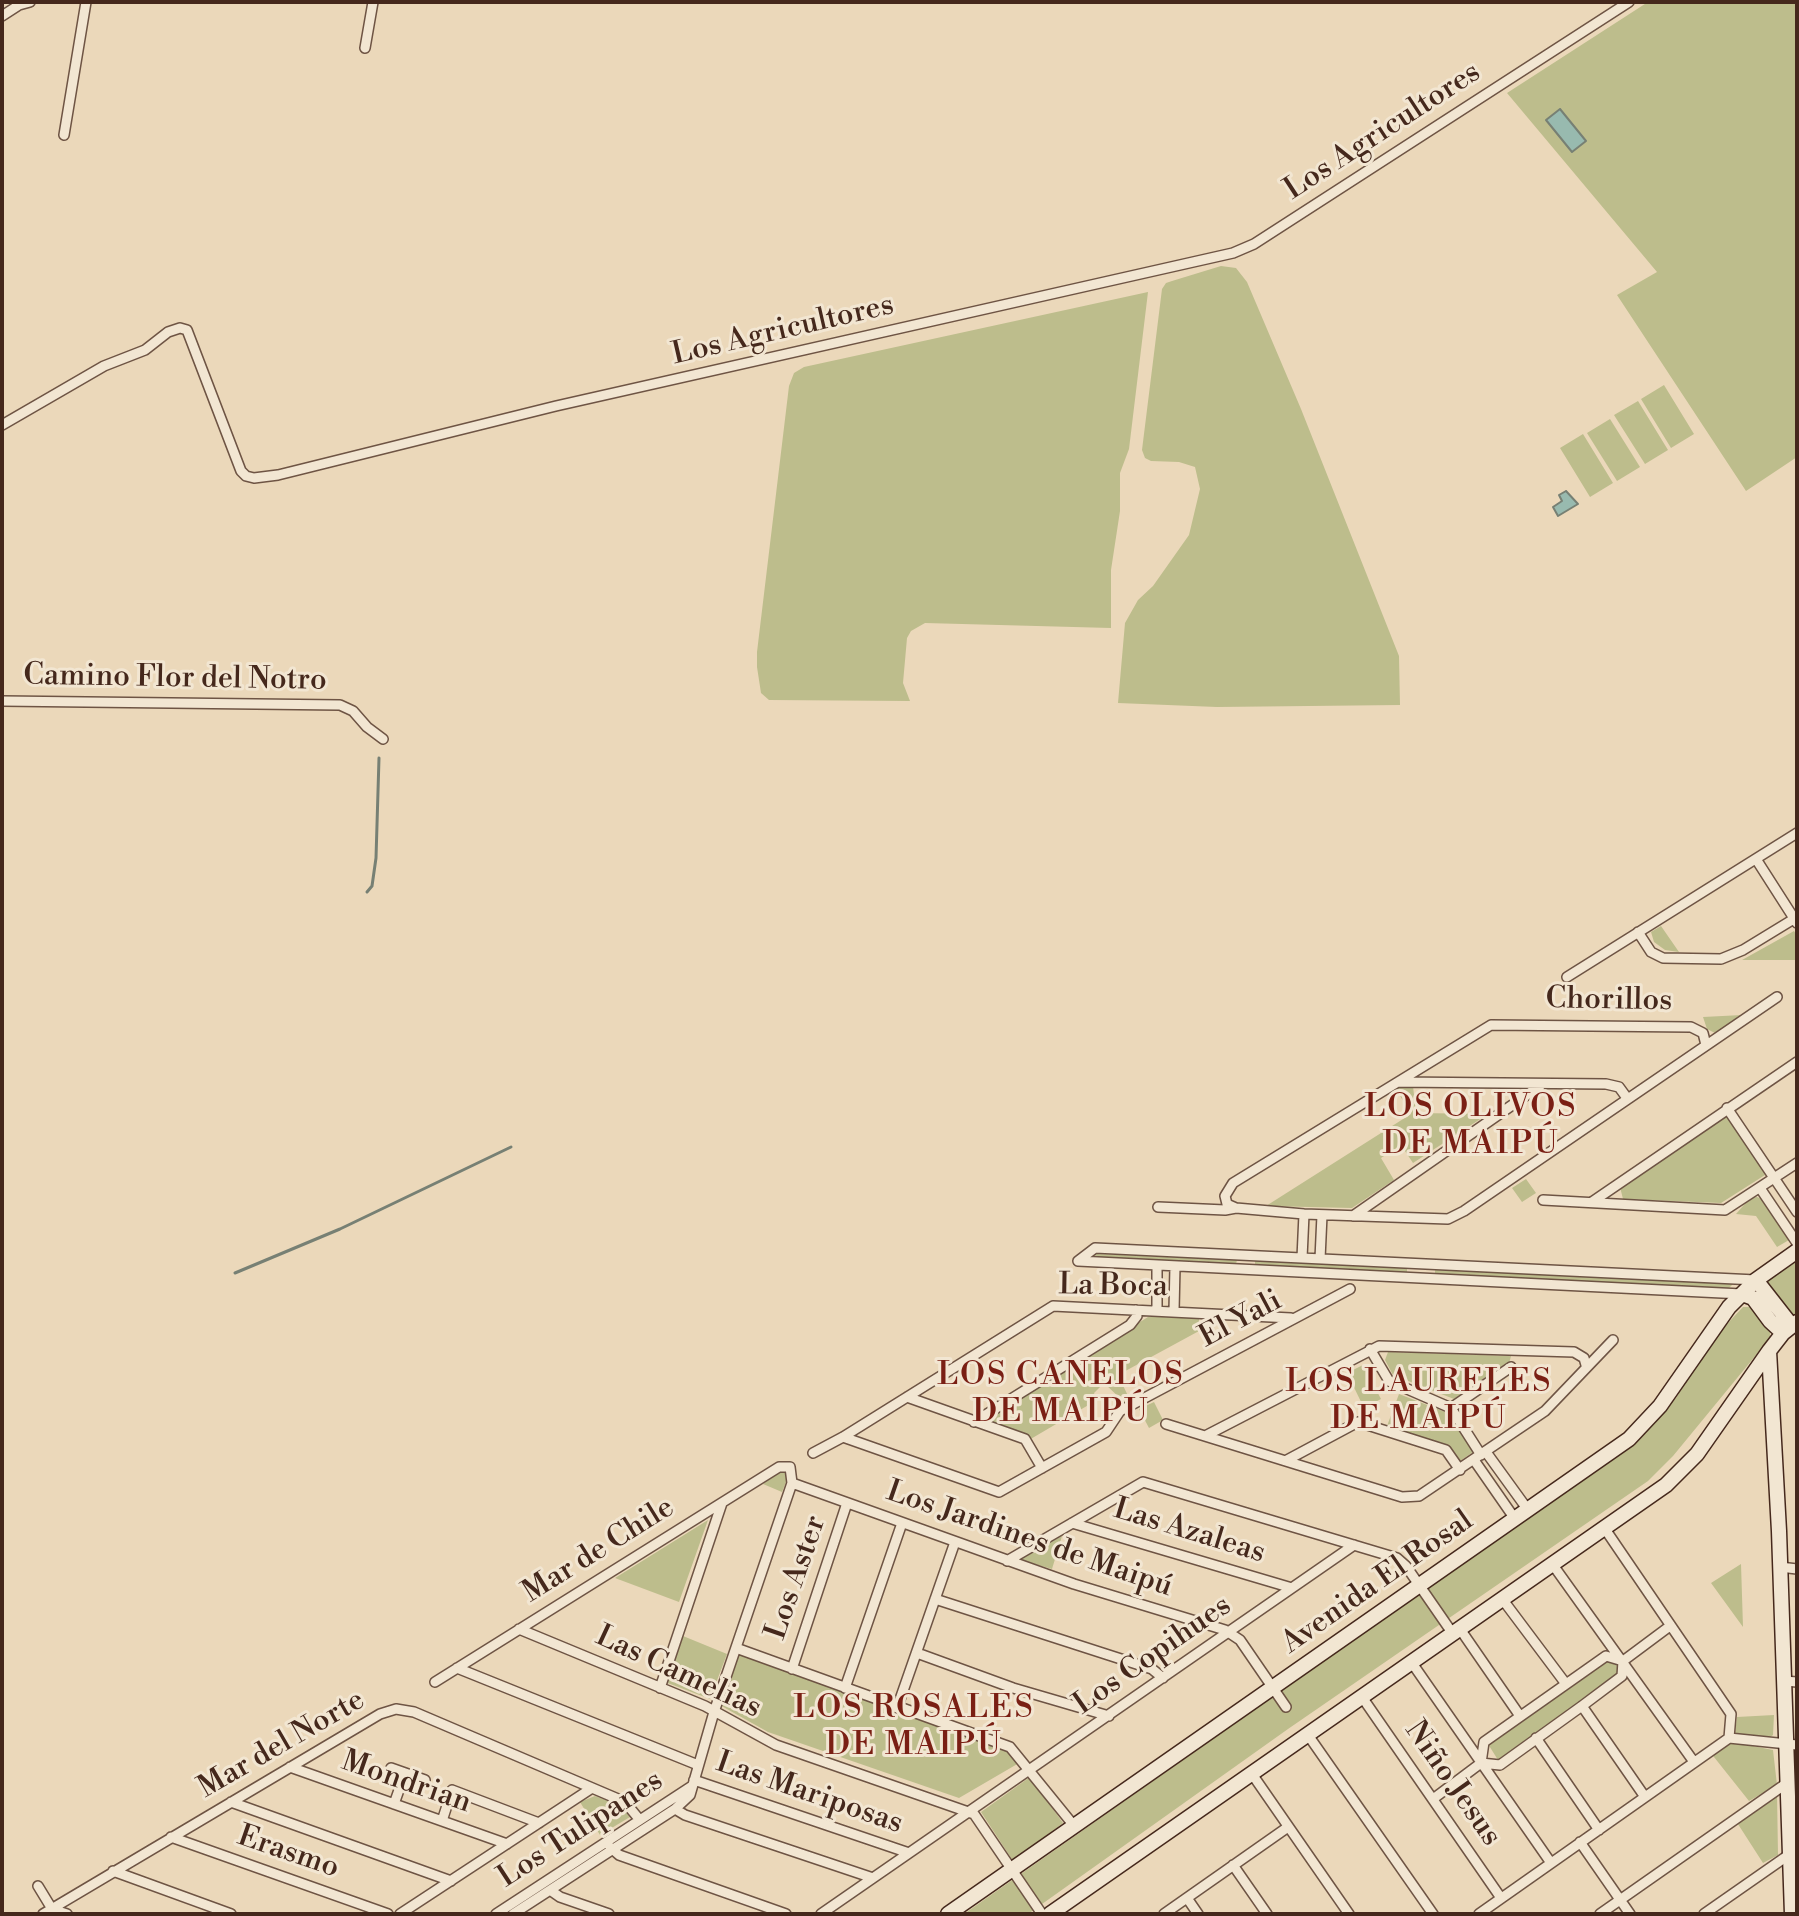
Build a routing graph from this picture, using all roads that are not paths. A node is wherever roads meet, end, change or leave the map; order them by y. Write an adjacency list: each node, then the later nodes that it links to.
1 (30, 2): 5 (street)
2 (86, 2): 7 (street)
3 (373, 2): 6 (street)
4 (1629, 2): 8 (street, Los Agricultores)
5 (2, 16)
6 (365, 48)
7 (64, 135)
8 (2, 425)
9 (2, 701): 10 (street, Camino Flor del Notro)
10 (383, 739)
11 (1797, 833): 12 (street)
12 (1756, 859): 13 (street); 14 (street)
13 (1796, 920): 14 (street)
14 (1638, 932): 15 (street)
15 (1567, 977)
16 (1777, 997): 17 (street)
17 (1706, 1045): 19 (street, Chorillos); 21 (street)
18 (1795, 1063): 22 (street)
19 (1398, 1082): 20 (street); 29 (street)
20 (1543, 1084): 21 (street); 33 (street)
21 (1627, 1098): 33 (street)
22 (1727, 1108): 24 (street); 27 (street)
23 (1797, 1163): 24 (street)
24 (1775, 1179): 25 (street); 30 (street)
25 (1760, 1188): 27 (street); 34 (street)
26 (1543, 1200): 27 (street)
27 (1590, 1203)
28 (1158, 1207): 29 (street)
29 (1236, 1208): 31 (street)
30 (1797, 1212)
31 (1304, 1214): 32 (street); 37 (street)
32 (1322, 1215): 33 (street); 38 (street)
33 (1353, 1216)
34 (1797, 1243)
35 (1797, 1251): 44 (street, Avenida El Rosal)
36 (1245, 1255): 37 (street); 40 (street); 42 (street)
37 (1302, 1258): 38 (street)
38 (1320, 1259): 39 (street)
39 (1422, 1265): 43 (street); 44 (street)
40 (1157, 1266): 41 (street); 48 (street)
41 (1175, 1266): 42 (street); 49 (street)
42 (1244, 1270): 43 (street)
43 (1421, 1279): 46 (street)
44 (1756, 1280): 46 (street, Avenida El Rosal); 51 (street)
45 (1350, 1289): 50 (street, El Yali)
46 (1742, 1294): 51 (street); 72 (street, Avenida El Rosal)
47 (1136, 1310): 48 (street, La Boca); 57 (street, La Boca); 59 (street)
48 (1157, 1311): 49 (street, La Boca)
49 (1174, 1311): 50 (street, La Boca)
50 (1295, 1319): 67 (street, El Yali)
51 (1791, 1327): 54 (street)
52 (1613, 1340): 55 (street)
53 (1370, 1349): 55 (street); 58 (street); 61 (street)
54 (1769, 1351): 76 (street); 81 (street)
55 (1586, 1365): 64 (street)
56 (1511, 1367): 58 (street)
57 (907, 1397): 59 (street); 62 (street, La Boca)
58 (1451, 1408): 64 (street)
59 (974, 1422): 67 (street)
60 (1166, 1424): 61 (street)
61 (1205, 1436): 65 (street)
62 (843, 1437): 63 (street, La Boca); 67 (street, El Yali)
63 (813, 1453)
64 (1480, 1455): 68 (street); 72 (street); 73 (street)
65 (1287, 1460): 68 (street); 68 (street)
66 (790, 1467): 69 (street, Los Tulipanes); 70 (street, Mar de Chile)
67 (1042, 1468)
68 (1460, 1470)
69 (792, 1483): 71 (street, Los Jardines de Maipú); 91 (street, Los Tulipanes)
70 (722, 1503): 88 (street, Mar de Chile); 101 (street)
71 (847, 1503): 74 (street, Los Jardines de Maipú); 96 (street, Los Aster)
72 (1528, 1510): 73 (street, Avenida El Rosal)
73 (1515, 1519): 83 (street, Avenida El Rosal)
74 (902, 1523): 77 (street, Los Jardines de Maipú); 102 (street)
75 (1072, 1523): 78 (street); 79 (street); 84 (street, Las Azaleas)
76 (1605, 1529): 80 (street); 87 (street)
77 (955, 1542): 79 (street, Los Jardines de Maipú); 85 (street)
78 (1354, 1545): 83 (street); 84 (street, Los Copihues)
79 (1007, 1561): 89 (street, Los Jardines de Maipú)
80 (1553, 1565): 86 (street); 93 (street)
81 (1780, 1567): 82 (street); 98 (street)
82 (1797, 1569)
83 (1420, 1586): 90 (street); 103 (street, Avenida El Rosal)
84 (1292, 1588): 89 (street, Los Copihues)
85 (935, 1599): 92 (street); 97 (street)
86 (1503, 1600): 90 (street); 100 (street)
87 (1670, 1626): 93 (street); 113 (street)
88 (519, 1629): 95 (street, Mar de Chile); 101 (street, Las Camelias)
89 (1229, 1632): 97 (street, Los Copihues); 103 (street)
90 (1456, 1632): 94 (street); 110 (street)
91 (736, 1648): 96 (street); 108 (street, Los Tulipanes)
92 (917, 1653): 107 (street); 109 (street)
93 (1623, 1661): 100 (street); 105 (street); 115 (street)
94 (1412, 1663): 104 (street); 116 (street)
95 (457, 1668): 99 (street, Mar de Chile); 117 (street)
96 (792, 1669): 102 (street)
97 (1163, 1678): 109 (street, Los Copihues)
98 (1790, 1681): 114 (street)
99 (435, 1682)
100 (1566, 1684): 110 (street)
101 (660, 1688): 108 (street, Las Camelias)
102 (845, 1688): 107 (street)
103 (1274, 1688): 106 (street); 137 (street, Avenida El Rosal)
104 (1362, 1697): 111 (street); 128 (street, Niño Jesus)
105 (1582, 1706): 112 (street); 127 (street)
106 (1286, 1707)
107 (897, 1708): 120 (street)
108 (714, 1712): 117 (street, Los Tulipanes); 133 (street, Las Camelias)
109 (1109, 1716): 120 (street, Los Copihues)
110 (1520, 1716): 116 (street)
111 (1308, 1735): 122 (street); 175 (street)
112 (1536, 1738): 116 (street); 139 (street)
113 (1729, 1738): 114 (street); 115 (street)
114 (1791, 1744): 125 (street)
115 (1694, 1762): 127 (street)
116 (1481, 1763): 128 (street); 146 (street)
117 (698, 1765): 124 (street, Los Tulipanes)
118 (290, 1767): 126 (street, Mar del Norte); 129 (street, Mar del Norte); 130 (street, Mondrian)
119 (391, 1768): 121 (street)
120 (1031, 1769): 133 (street, Los Copihues); 137 (street)
121 (405, 1773): 123 (street); 130 (street)
122 (1252, 1774): 138 (street); 158 (street)
123 (425, 1780)
124 (693, 1783): 132 (street, Los Tulipanes); 134 (street, Los Tulipanes); 144 (street, Las Mariposas)
125 (1787, 1783): 131 (street); 156 (street)
126 (592, 1788): 134 (street, Mar del Norte); 136 (street)
127 (1645, 1797): 139 (street)
128 (1433, 1799): 155 (street, Niño Jesus)
129 (231, 1802): 140 (street, Mar del Norte); 151 (street)
130 (394, 1804): 135 (street, Mondrian)
131 (1792, 1804): 145 (street)
132 (675, 1809): 143 (street, Los Tulipanes); 150 (street)
133 (970, 1812): 144 (street, Los Copihues); 148 (street)
134 (639, 1819): 143 (street, Los Tulipanes)
135 (442, 1821): 136 (street); 142 (street, Mondrian)
136 (539, 1823): 142 (street)
137 (1075, 1827): 148 (street, Avenida El Rosal)
138 (1288, 1827): 147 (street); 174 (street)
139 (1599, 1830): 141 (street)
140 (171, 1837): 149 (street, Mar del Norte); 162 (street, Erasmo)
141 (1580, 1842): 146 (street); 156 (street)
142 (507, 1844): 151 (street)
143 (608, 1846): 153 (street, Los Tulipanes); 164 (street, Los Tulipanes); 167 (street)
144 (909, 1853): 150 (street, Los Copihues)
145 (1790, 1854): 178 (street); 179 (street)
146 (1551, 1863): 155 (street)
147 (1233, 1865): 154 (street); 173 (street)
148 (1013, 1869): 169 (street, Avenida El Rosal); 170 (street)
149 (113, 1871): 157 (street, Mar del Norte); 161 (street)
150 (873, 1878): 168 (street, Los Copihues)
151 (451, 1881): 163 (street)
152 (38, 1886): 157 (street)
153 (550, 1890): 165 (street, Los Tulipanes); 166 (street)
154 (1187, 1898): 171 (street); 172 (street)
155 (1501, 1898): 159 (street)
156 (1621, 1900): 176 (street); 177 (street)
157 (47, 1911): 160 (street)
158 (1060, 1911)
159 (1482, 1913)
160 (67, 1914)
161 (231, 1914)
162 (388, 1914)
163 (400, 1914)
164 (496, 1914)
165 (513, 1914)
166 (609, 1914)
167 (786, 1914)
168 (821, 1914)
169 (948, 1914)
170 (1042, 1914)
171 (1164, 1914)
172 (1198, 1914)
173 (1267, 1914)
174 (1349, 1914)
175 (1433, 1914)
176 (1600, 1914)
177 (1630, 1914)
178 (1704, 1914)
179 (1792, 1914)

